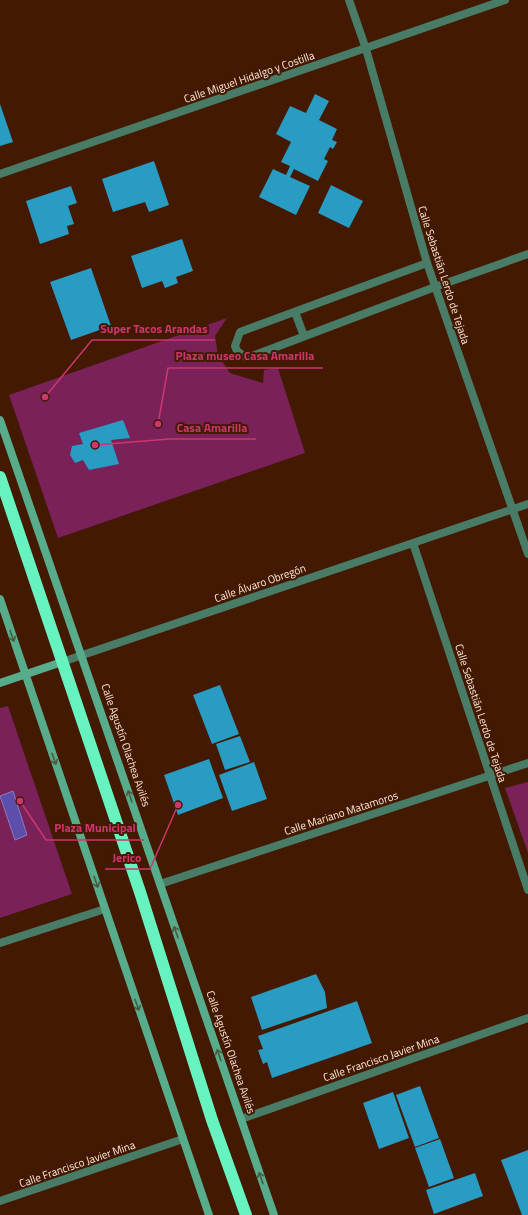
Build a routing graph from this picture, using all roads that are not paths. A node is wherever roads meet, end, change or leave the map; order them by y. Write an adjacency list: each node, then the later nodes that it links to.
1 (349, 0): 3 (street, Calle Sebastián Lerdo de Tejada)
2 (505, 0): 3 (street, Calle Miguel Hidalgo y Costilla)
3 (366, 49): 4 (street, Calle Miguel Hidalgo y Costilla); 6 (street, Calle Sebastián Lerdo de Tejada)
4 (0, 174)
5 (528, 254): 7 (street)
6 (427, 263): 7 (street, Calle Sebastián Lerdo de Tejada); 8 (street)
7 (435, 287): 9 (street); 13 (street, Calle Sebastián Lerdo de Tejada)
8 (295, 312): 9 (street); 9 (street)
9 (304, 336)
10 (0, 420): 17 (street, Calle Agustín Olachea Avilés)
11 (0, 477): 18 (highway)
12 (528, 504): 13 (street, Calle Álvaro Obregón)
13 (513, 509): 14 (street, Calle Álvaro Obregón); 15 (street, Calle Sebastián Lerdo de Tejada)
14 (413, 543): 17 (street, Calle Álvaro Obregón); 22 (street, Calle Sebastián Lerdo de Tejada)
15 (528, 554)
16 (0, 599): 19 (street, one-way to 19)
17 (81, 656): 18 (street, Calle Álvaro Obregón); 23 (street, Calle Agustín Olachea Avilés, one-way to 17)
18 (62, 662): 19 (street, Calle Álvaro Obregón); 32 (highway)
19 (26, 675): 20 (street, Calle Álvaro Obregón); 25 (street, one-way to 25)
20 (0, 684)
21 (528, 763): 22 (street, Calle Mariano Matamoros)
22 (490, 776): 23 (street, Calle Mariano Matamoros); 24 (street, Calle Sebastián Lerdo de Tejada)
23 (160, 884): 28 (street, Calle Agustín Olachea Avilés, one-way to 23)
24 (528, 890)
25 (105, 909): 26 (street); 29 (street, one-way to 29)
26 (0, 942)
27 (528, 1018): 28 (street, Calle Francisco Javier Mina)
28 (241, 1119): 33 (street, Calle Agustín Olachea Avilés, one-way to 28)
29 (183, 1139): 30 (street, Calle Francisco Javier Mina); 31 (street)
30 (0, 1201)
31 (209, 1215)
32 (246, 1215)
33 (274, 1215)

